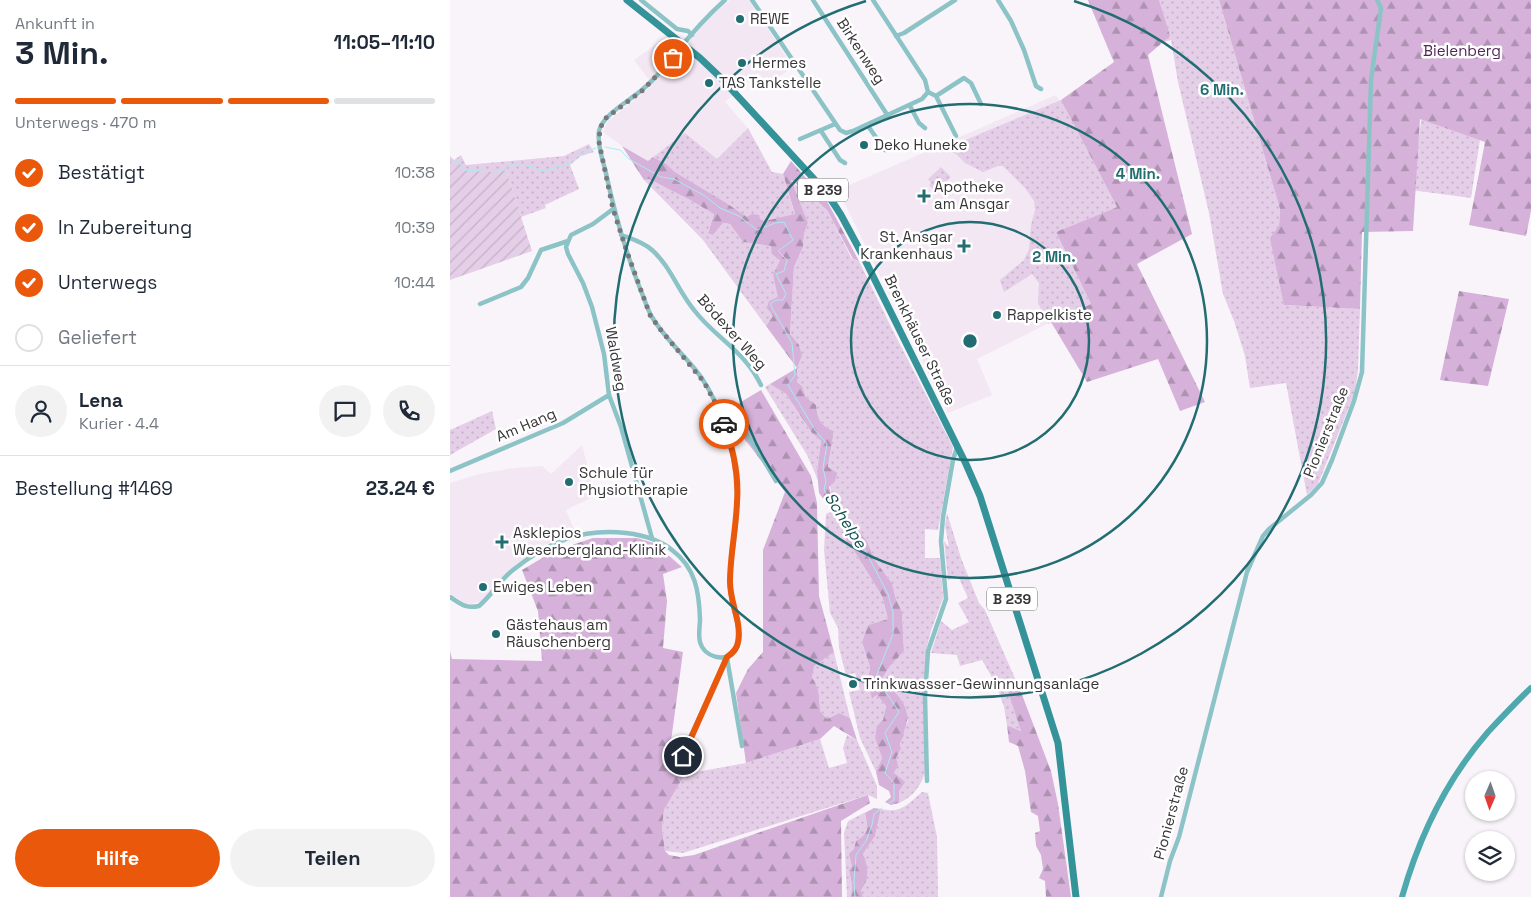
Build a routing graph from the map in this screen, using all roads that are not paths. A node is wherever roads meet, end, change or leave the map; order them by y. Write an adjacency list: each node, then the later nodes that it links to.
1 (627, 0): 12 (main road, Brenkhäuser Straße / B 239)
2 (641, 0): 10 (street)
3 (725, 0): 10 (street)
4 (752, 0): 19 (street)
5 (813, 0): 18 (street, Birkenweg)
6 (873, 0): 11 (street)
7 (956, 0): 11 (street)
8 (998, 0): 13 (street)
9 (1377, 0): 45 (street, Pionierstraße)
10 (692, 34): 12 (street)
11 (896, 36): 14 (street)
12 (683, 45): 27 (street); 34 (main road, Brenkhäuser Straße / B 239)
13 (1041, 89)
14 (928, 92): 15 (street); 17 (street)
15 (936, 96): 16 (street); 23 (street)
16 (981, 104)
17 (910, 106): 18 (street); 21 (street)
18 (888, 116): 20 (street)
19 (835, 124): 20 (street); 22 (street)
20 (868, 126): 25 (street)
21 (925, 128)
22 (821, 131): 24 (street); 26 (street)
23 (956, 136)
24 (800, 139)
25 (885, 150)
26 (845, 163)
27 (613, 209): 28 (street); 29 (street)
28 (621, 235): 31 (street, Bödexer Weg); 33 (street)
29 (568, 241): 30 (street); 32 (street, Waldweg)
30 (480, 304)
31 (761, 384)
32 (608, 395): 35 (street, Am Hang); 37 (street, Waldweg)
33 (723, 420): 36 (street); 39 (street)
34 (957, 446): 43 (street); 44 (main road, B 239)
35 (450, 471)
36 (776, 481)
37 (652, 538): 38 (street); 39 (street)
38 (450, 597)
39 (727, 657): 41 (street); 42 (street)
40 (1531, 688): 46 (street)
41 (742, 746)
42 (678, 769)
43 (927, 781)
44 (1076, 897)
45 (1161, 897)
46 (1402, 897)

